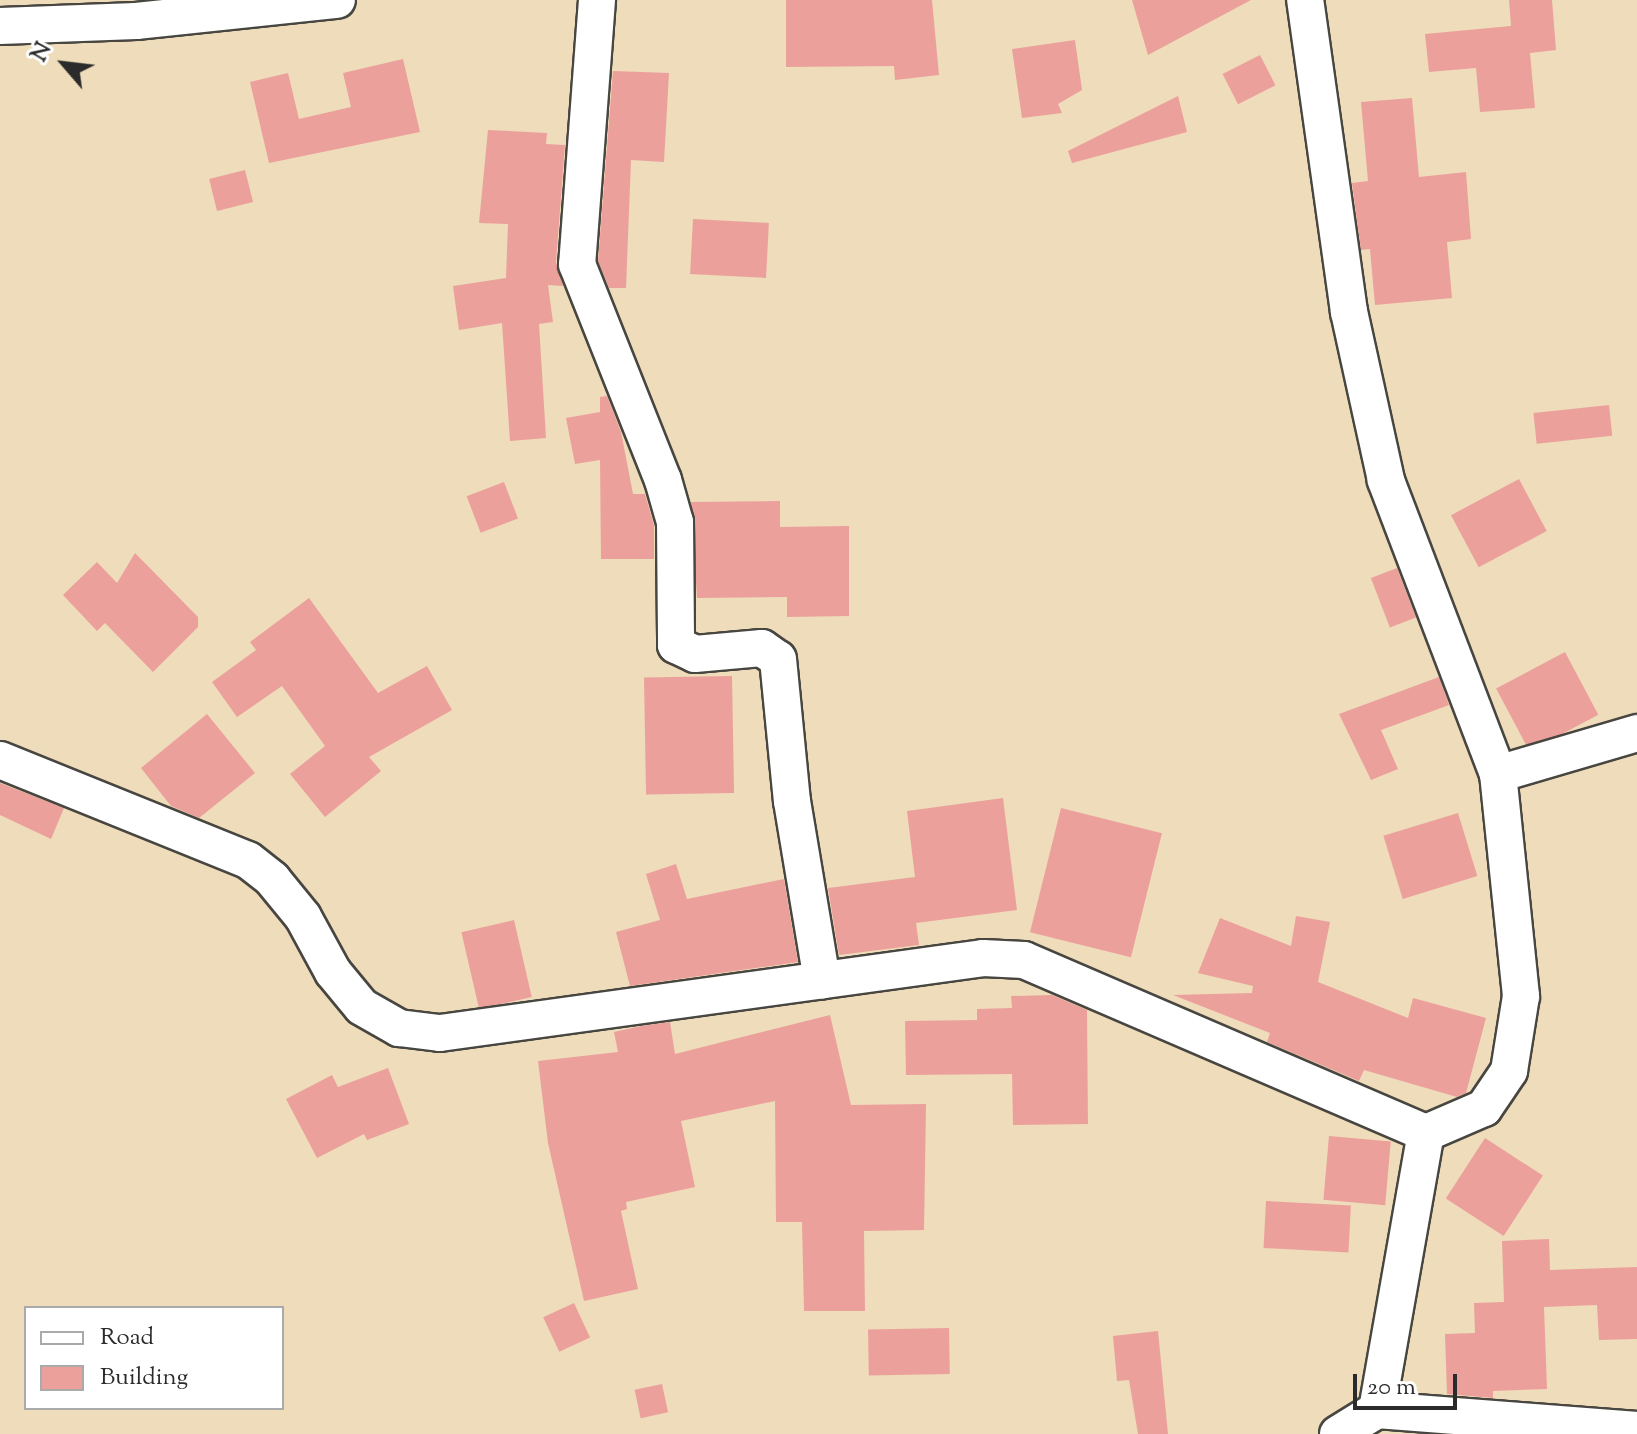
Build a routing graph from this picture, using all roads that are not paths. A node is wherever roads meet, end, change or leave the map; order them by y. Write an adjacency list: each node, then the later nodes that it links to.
1 (337, 0): 4 (street)
2 (597, 0): 8 (street)
3 (1305, 0): 7 (street)
4 (0, 26)
5 (1637, 733): 7 (street)
6 (0, 760): 8 (street)
7 (1498, 774): 9 (street)
8 (822, 981): 9 (street)
9 (1426, 1133): 10 (street)
10 (1377, 1410): 11 (street); 13 (street)
11 (1535, 1429): 12 (street)
12 (1637, 1430)
13 (1338, 1434)

